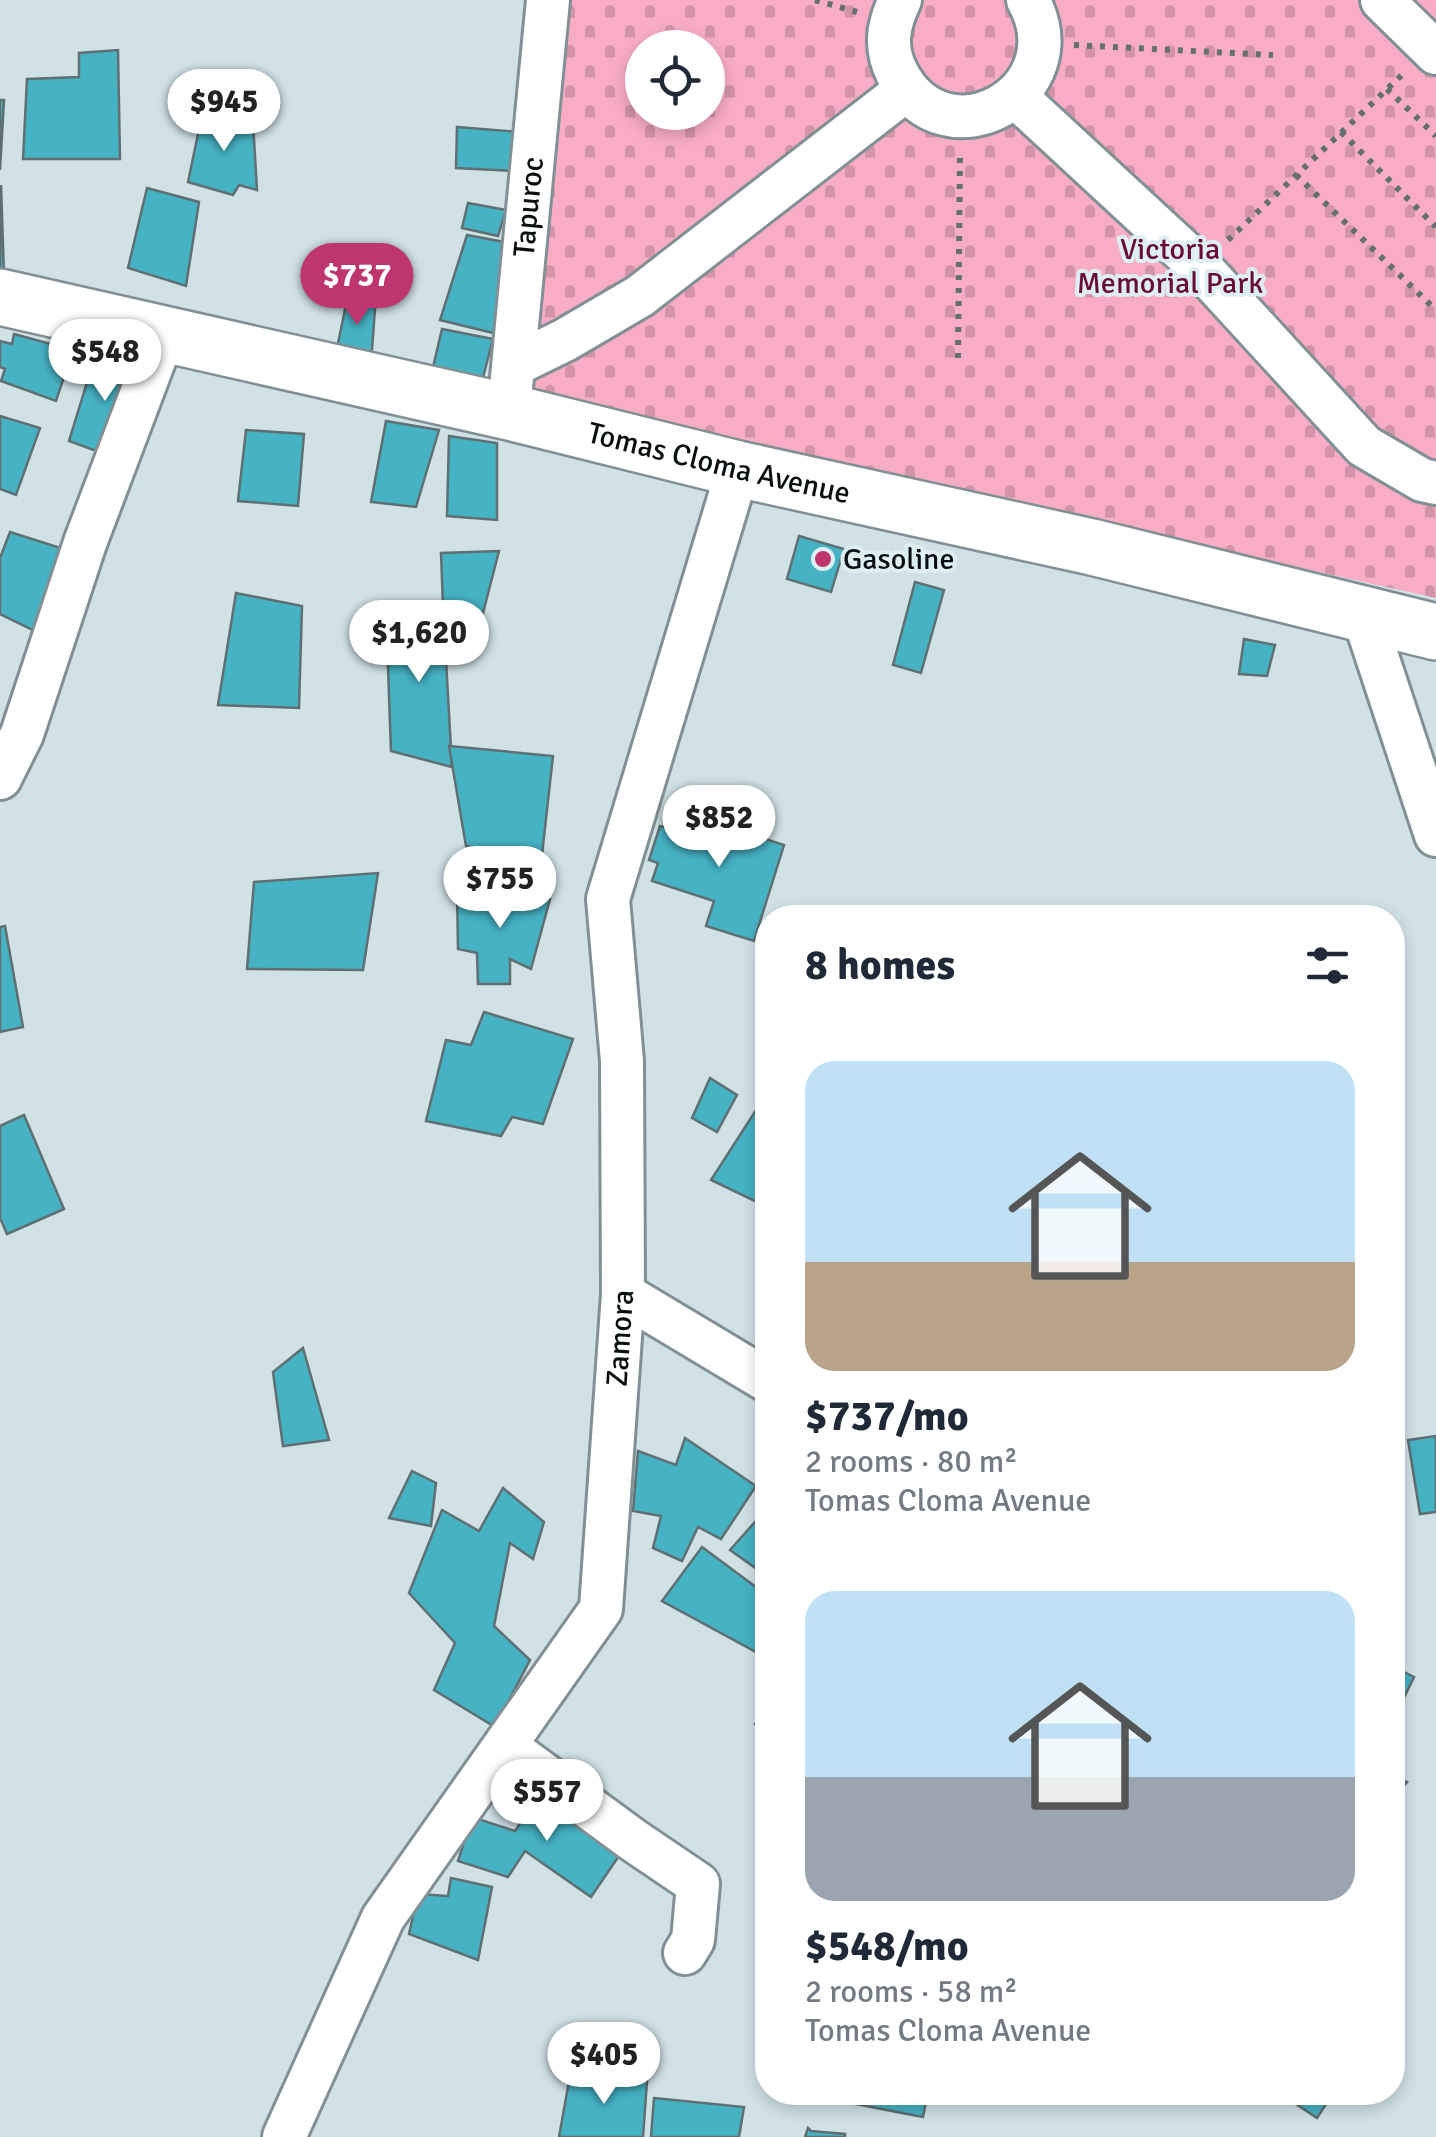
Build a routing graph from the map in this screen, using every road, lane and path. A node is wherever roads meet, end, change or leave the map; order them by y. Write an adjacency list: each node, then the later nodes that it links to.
1 (548, 0): 21 (street, Tapuroc)
2 (900, 0): 9 (street)
3 (1028, 0): 5 (street)
4 (1382, 0): 6 (street)
5 (1040, 44): 7 (path); 10 (street)
6 (1433, 51): 8 (path)
7 (1272, 54)
8 (1387, 89): 12 (path); 13 (path)
9 (906, 90): 11 (street); 21 (street)
10 (1016, 97): 11 (street); 16 (street)
11 (961, 118): 20 (path)
12 (1342, 132): 14 (path); 15 (path)
13 (1436, 136)
14 (1296, 175): 16 (path); 18 (path)
15 (1436, 227)
16 (1200, 267): 23 (street)
17 (0, 298): 19 (main road, Tomas Cloma Avenue)
18 (1436, 310)
19 (164, 334): 21 (main road, Tomas Cloma Avenue); 26 (street)
20 (958, 358)
21 (511, 389): 22 (main road, Tomas Cloma Avenue)
22 (738, 469): 24 (main road, Tomas Cloma Avenue); 28 (street, Zamora)
23 (1436, 483)
24 (1363, 614): 25 (main road, Tomas Cloma Avenue); 27 (street)
25 (1436, 632)
26 (0, 778)
27 (1436, 835)
28 (624, 1294): 29 (street); 30 (street, Zamora)
29 (755, 1373)
30 (504, 1746): 31 (street); 32 (street, Zamora)
31 (685, 1953)
32 (284, 2137)

